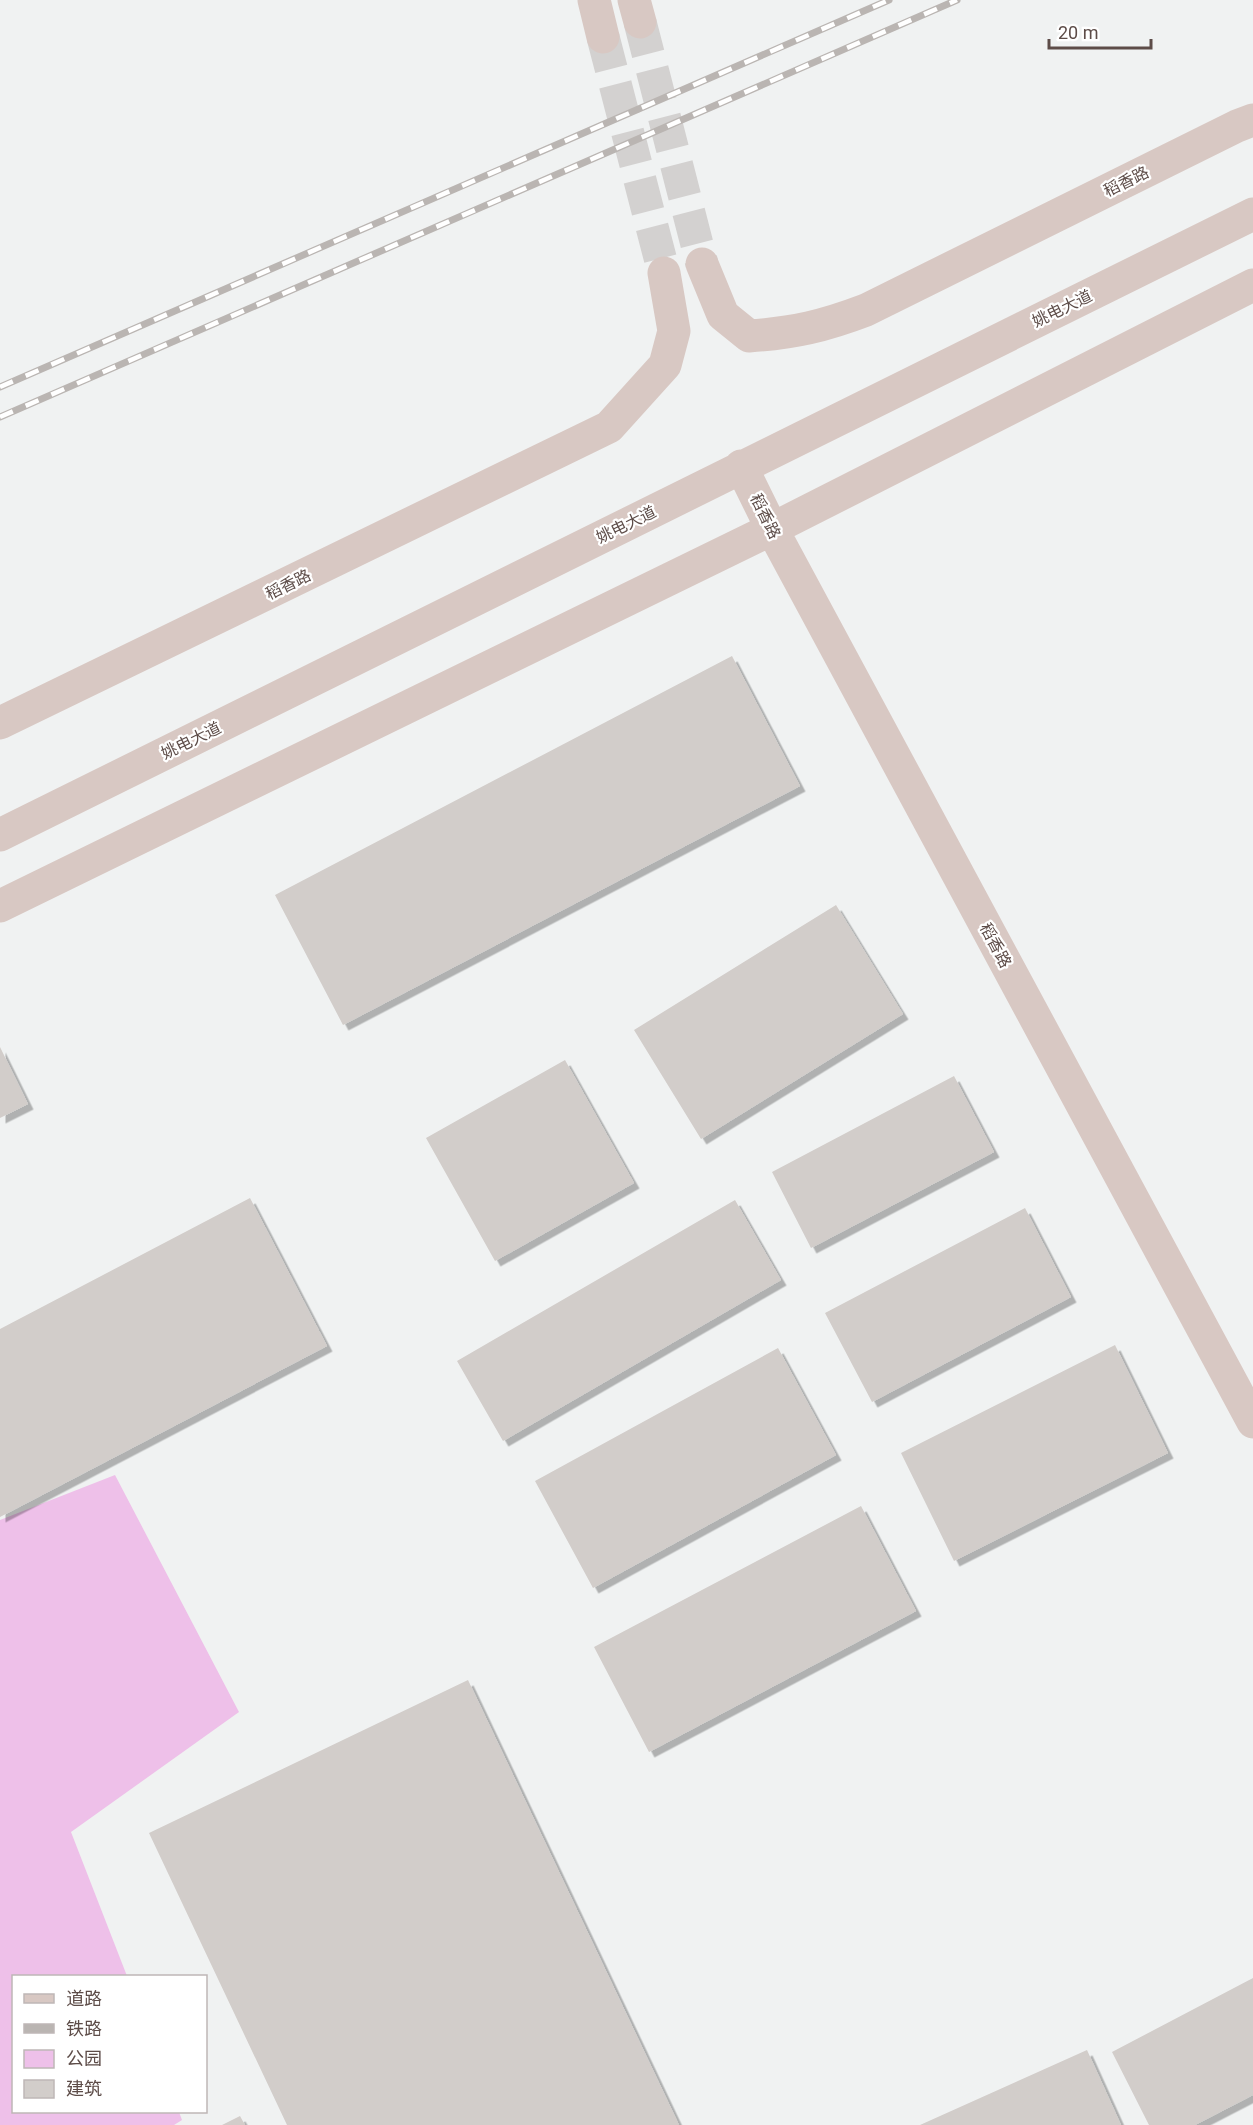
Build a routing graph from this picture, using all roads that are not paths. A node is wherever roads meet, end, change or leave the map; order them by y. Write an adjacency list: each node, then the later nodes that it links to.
1 (594, 0): 2 (main road)
2 (603, 37)
3 (1253, 120): 5 (main road, 稻香路)
4 (1253, 214): 8 (main road, 姚电大道)
5 (702, 264)
6 (664, 273): 10 (main road, 稻香路)
7 (1253, 285): 9 (main road)
8 (741, 466): 9 (main road, 稻香路); 11 (main road, 姚电大道)
9 (772, 529): 12 (main road); 13 (main road, 稻香路)
10 (0, 723)
11 (0, 835)
12 (0, 906)
13 (1253, 1422)

